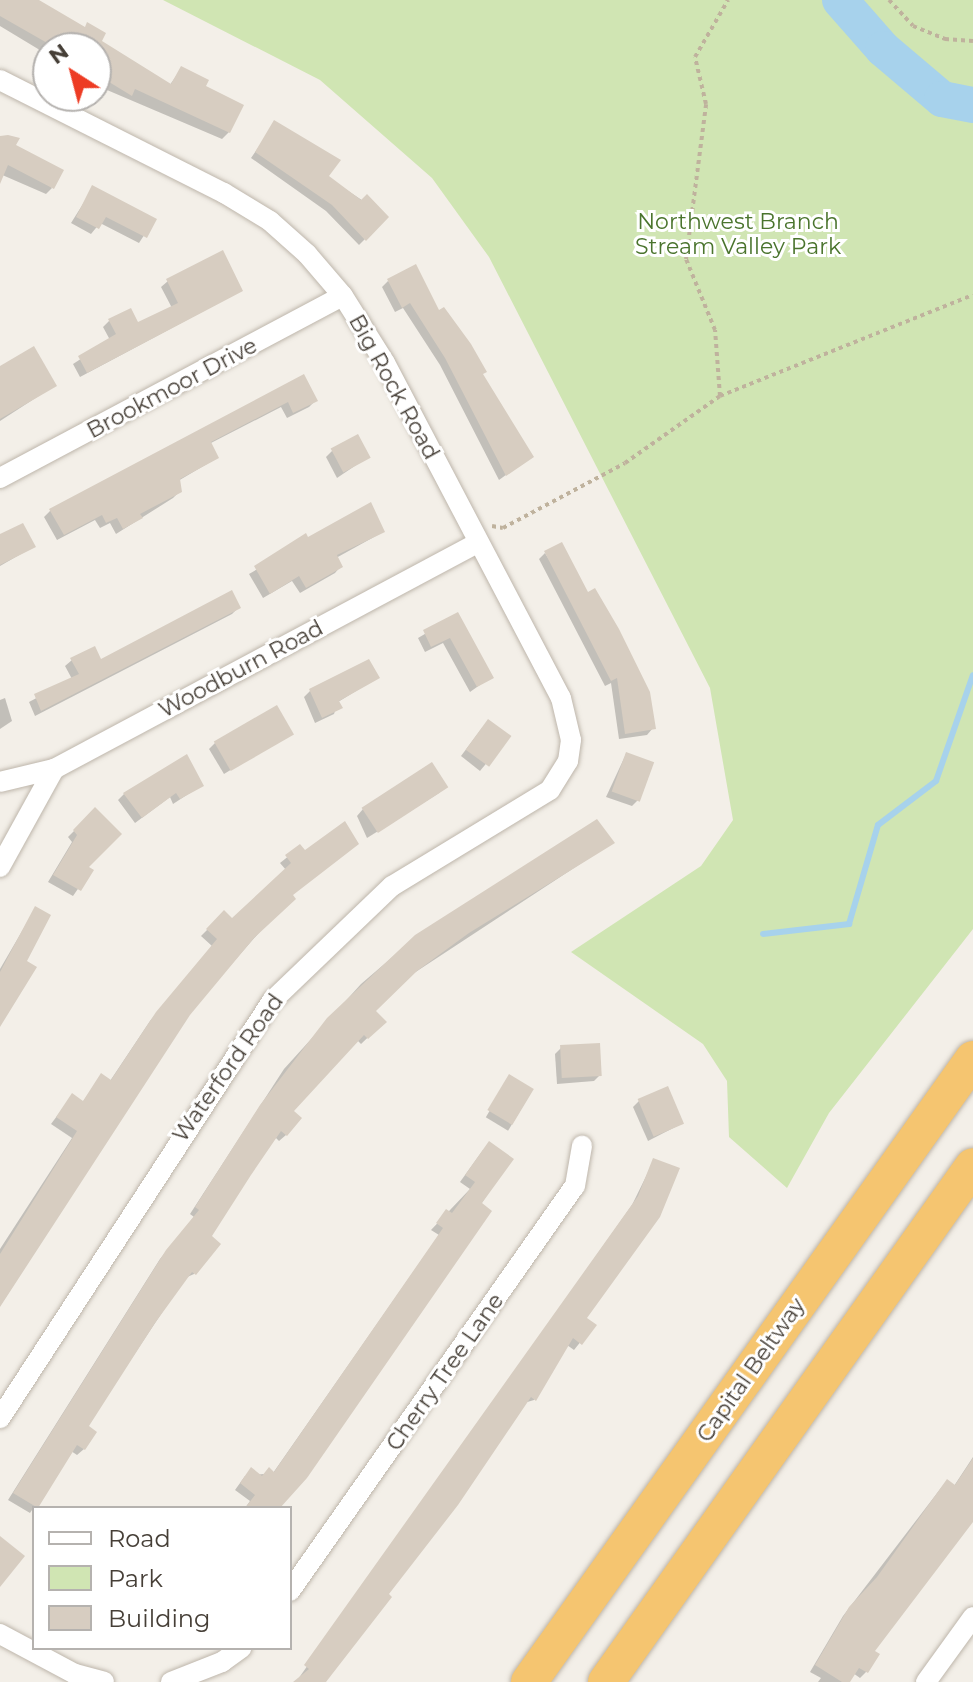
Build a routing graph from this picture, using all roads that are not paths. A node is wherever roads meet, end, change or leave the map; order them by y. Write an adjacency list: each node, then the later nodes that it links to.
1 (0, 80): 2 (street, Big Rock Road)
2 (343, 296): 3 (street, Brookmoor Drive); 4 (street, Big Rock Road)
3 (0, 478)
4 (475, 537): 5 (street, Big Rock Road); 6 (street, Woodburn Road)
5 (568, 761): 12 (street, Waterford Road)
6 (54, 769): 7 (street, Woodburn Road); 8 (street)
7 (0, 782)
8 (0, 867)
9 (973, 1059): 20 (highway, Capital Beltway)
10 (582, 1146): 13 (street, Cherry Tree Lane)
11 (973, 1166): 17 (highway)
12 (0, 1418)
13 (292, 1588)
14 (973, 1617): 21 (street)
15 (0, 1634): 18 (street)
16 (238, 1650): 19 (street)
17 (609, 1678)
18 (104, 1682)
19 (171, 1682)
20 (529, 1682)
21 (926, 1682)

